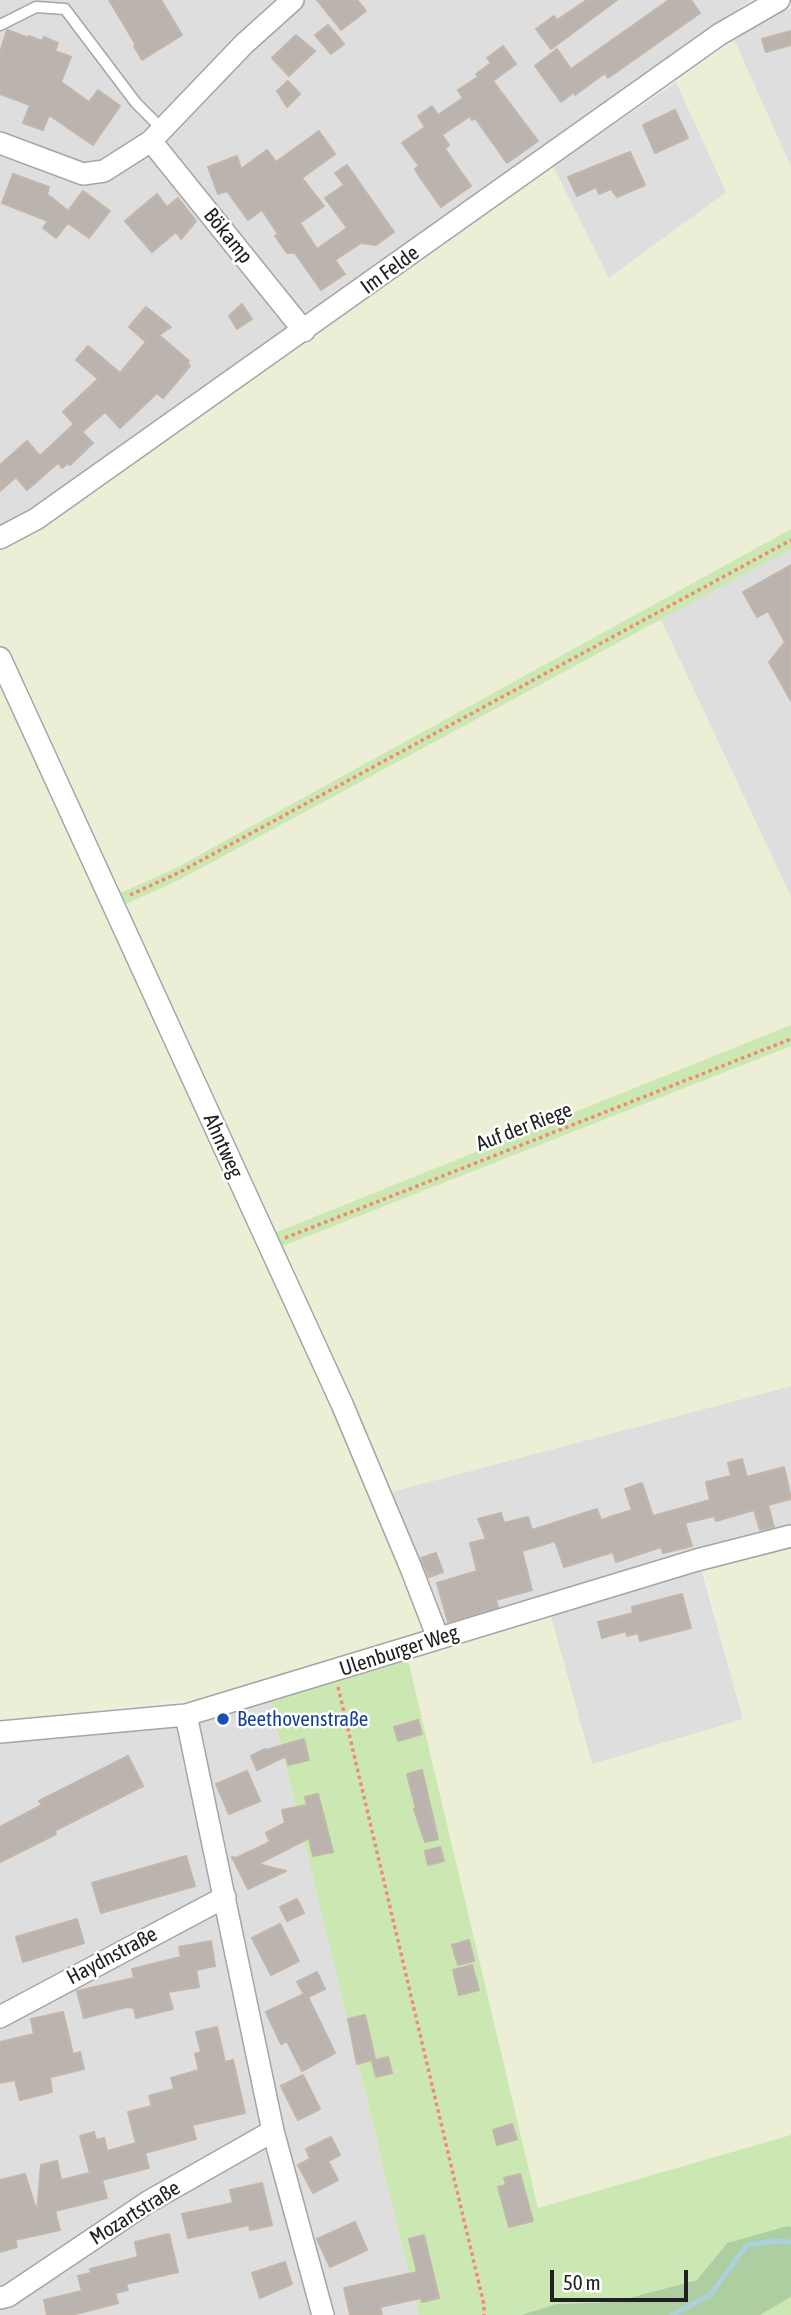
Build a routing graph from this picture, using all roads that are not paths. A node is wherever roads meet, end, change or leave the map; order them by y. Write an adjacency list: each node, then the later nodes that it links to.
1 (293, 0): 4 (street)
2 (779, 0): 6 (street, Im Felde)
3 (0, 24): 4 (lane)
4 (156, 135): 5 (street); 6 (street, Bökamp)
5 (0, 143)
6 (304, 331): 7 (street, Im Felde)
7 (0, 538)
8 (0, 658): 10 (street, Ahntweg)
9 (791, 1536): 10 (street, Ulenburger Weg)
10 (438, 1638): 11 (street, Ulenburger Weg)
11 (186, 1715): 12 (street, Ulenburger Weg); 13 (street)
12 (0, 1732)
13 (225, 1897): 14 (street, Haydnstraße); 15 (street)
14 (0, 2017)
15 (273, 2131): 16 (street, Mozartstraße); 17 (street)
16 (0, 2298)
17 (323, 2315)

